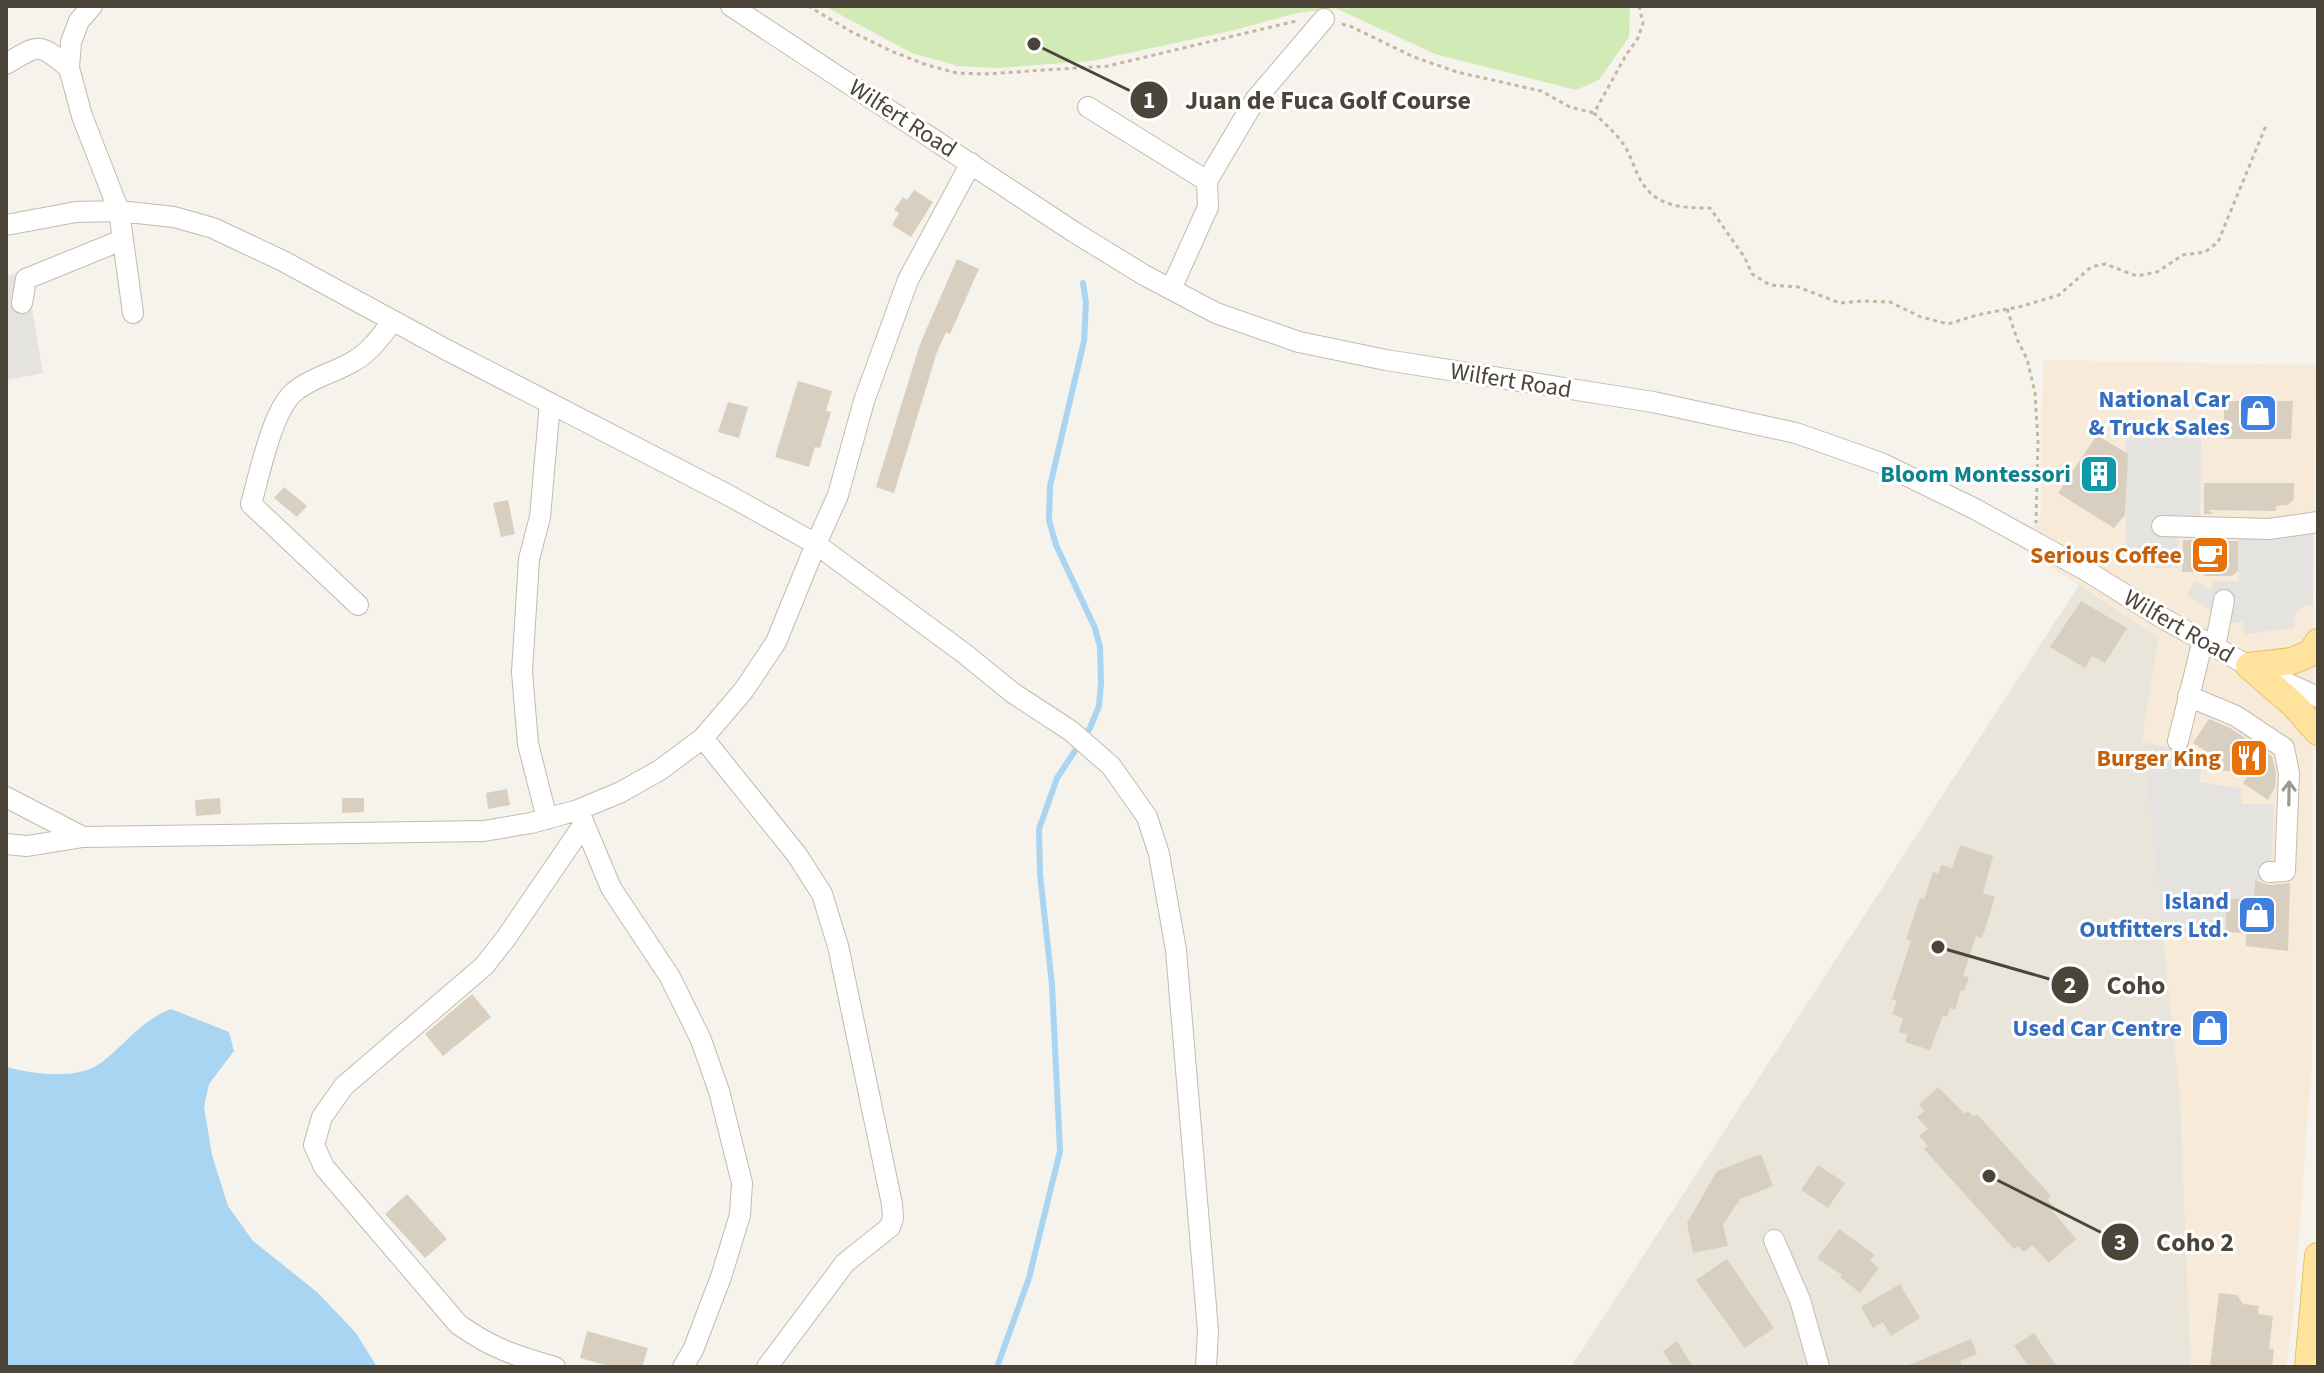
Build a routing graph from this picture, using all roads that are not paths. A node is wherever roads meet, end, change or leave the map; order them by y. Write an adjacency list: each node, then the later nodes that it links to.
1 (92, 6): 5 (street)
2 (731, 6): 7 (street, Wilfert Road)
3 (1324, 19): 8 (street)
4 (6, 64): 5 (street)
5 (69, 68): 9 (street)
6 (1088, 107): 8 (street)
7 (971, 163): 12 (street, Wilfert Road); 19 (street)
8 (1207, 181): 12 (street)
9 (119, 211): 10 (street); 11 (street); 15 (street)
10 (6, 225)
11 (122, 240): 13 (street); 14 (street)
12 (1171, 289): 23 (street, Wilfert Road)
13 (22, 303)
14 (133, 313)
15 (393, 321): 16 (street); 21 (street)
16 (550, 403): 19 (street); 32 (street)
17 (2318, 522): 18 (street)
18 (2162, 526)
19 (816, 544): 28 (street); 41 (street)
20 (2224, 600): 23 (street)
21 (358, 605)
22 (2318, 642): 24 (main road)
23 (2209, 644): 24 (street, Wilfert Road); 25 (street)
24 (2249, 666): 26 (street, Wilfert Road); 27 (main road)
25 (2188, 696): 29 (street); 35 (street, one-way to 25)
26 (2318, 697)
27 (2318, 732)
28 (703, 738): 31 (street); 40 (street)
29 (2178, 741)
30 (6, 797): 33 (street)
31 (581, 817): 32 (street); 38 (street); 39 (street)
32 (547, 819): 33 (street)
33 (83, 837): 34 (street)
34 (6, 844)
35 (2269, 872)
36 (1774, 1240): 42 (street)
37 (2318, 1256): 43 (main road)
38 (555, 1367)
39 (683, 1367)
40 (767, 1367)
41 (1206, 1367)
42 (1819, 1367)
43 (2308, 1367)

